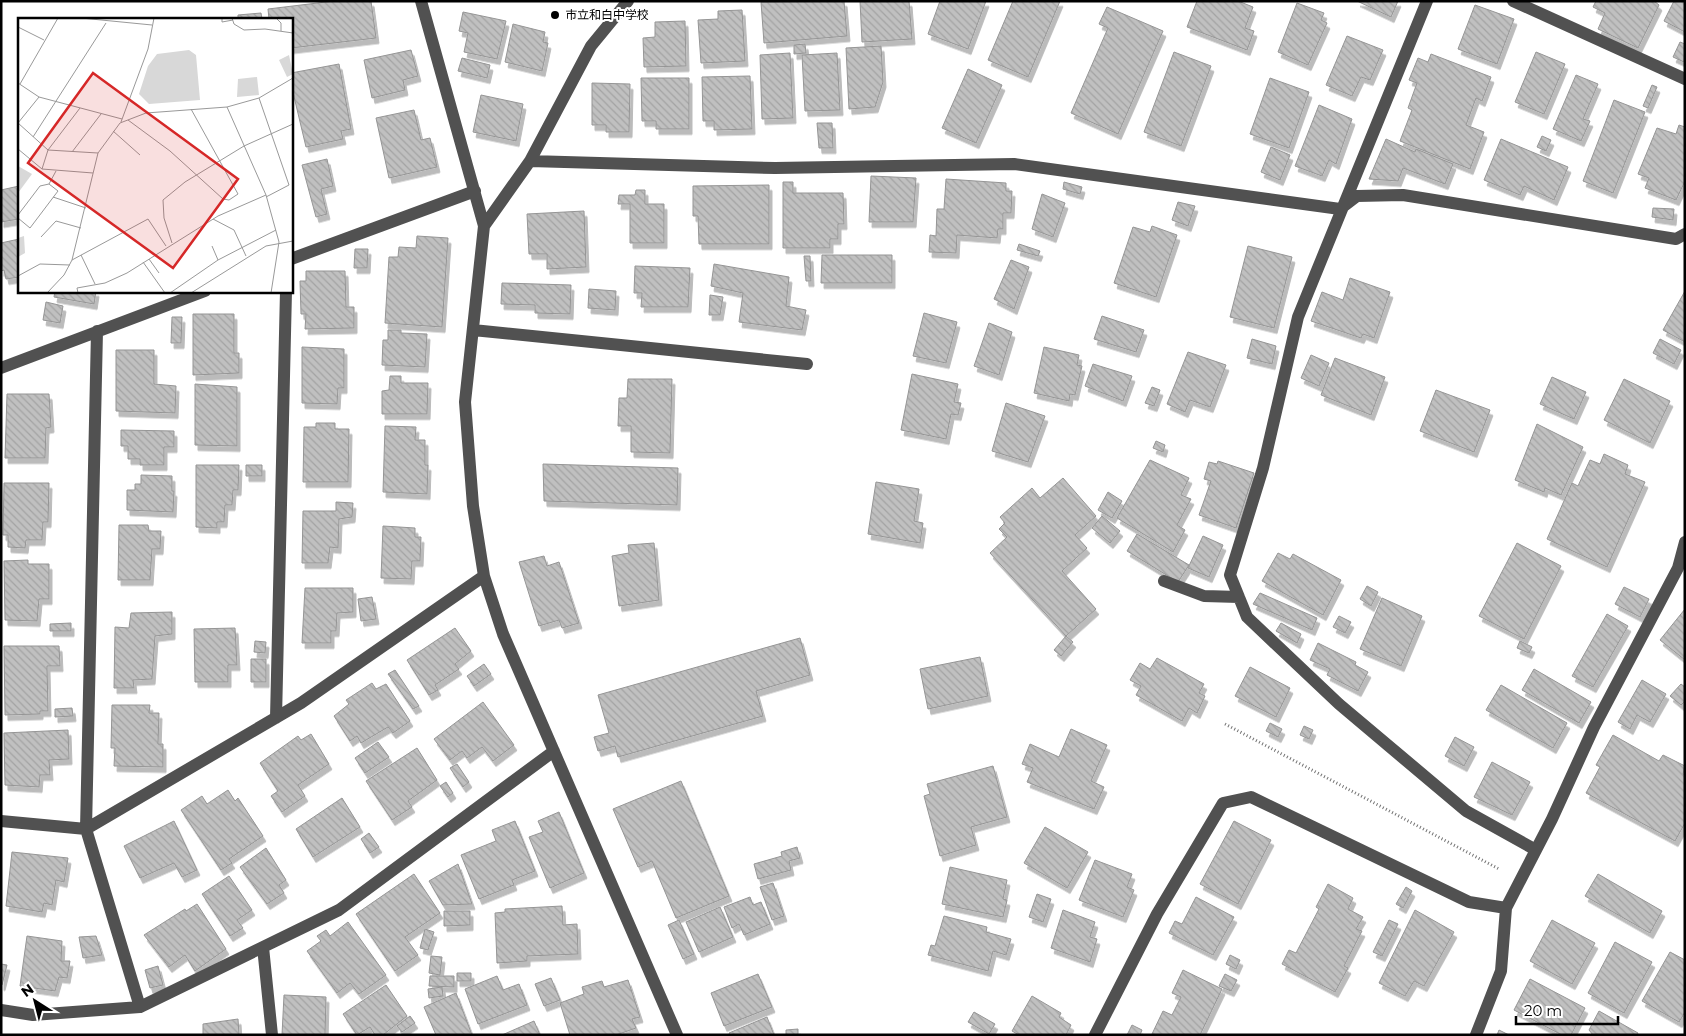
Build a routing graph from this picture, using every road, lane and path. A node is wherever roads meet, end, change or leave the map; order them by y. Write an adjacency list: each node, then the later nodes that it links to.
1 (421, 1): 7 (street)
2 (628, 1): 6 (street)
3 (1427, 1): 8 (street)
4 (1513, 1): 5 (street)
5 (1685, 79)
6 (530, 161): 8 (street); 9 (street)
7 (475, 191): 9 (street); 11 (street)
8 (1340, 209): 10 (street); 21 (street)
9 (484, 226): 14 (street)
10 (1685, 234)
11 (292, 259)
12 (202, 292): 15 (street)
13 (286, 292): 22 (street)
14 (474, 330): 16 (street); 19 (street)
15 (97, 332): 17 (street); 26 (street)
16 (807, 364)
17 (1, 368)
18 (1685, 542): 27 (street)
19 (484, 576): 22 (street); 24 (street)
20 (1164, 581): 21 (street)
21 (1239, 597): 27 (street)
22 (276, 718): 26 (street)
23 (1225, 724): 28 (path)
24 (554, 751): 30 (street); 34 (street)
25 (1, 820): 26 (street)
26 (86, 829): 31 (street)
27 (1536, 850): 28 (street)
28 (1520, 879): 29 (street)
29 (1506, 908): 35 (street); 36 (street)
30 (263, 947): 31 (street); 33 (street)
31 (140, 1007): 32 (street)
32 (1, 1010)
33 (272, 1035)
34 (677, 1035)
35 (1095, 1035)
36 (1476, 1035)

